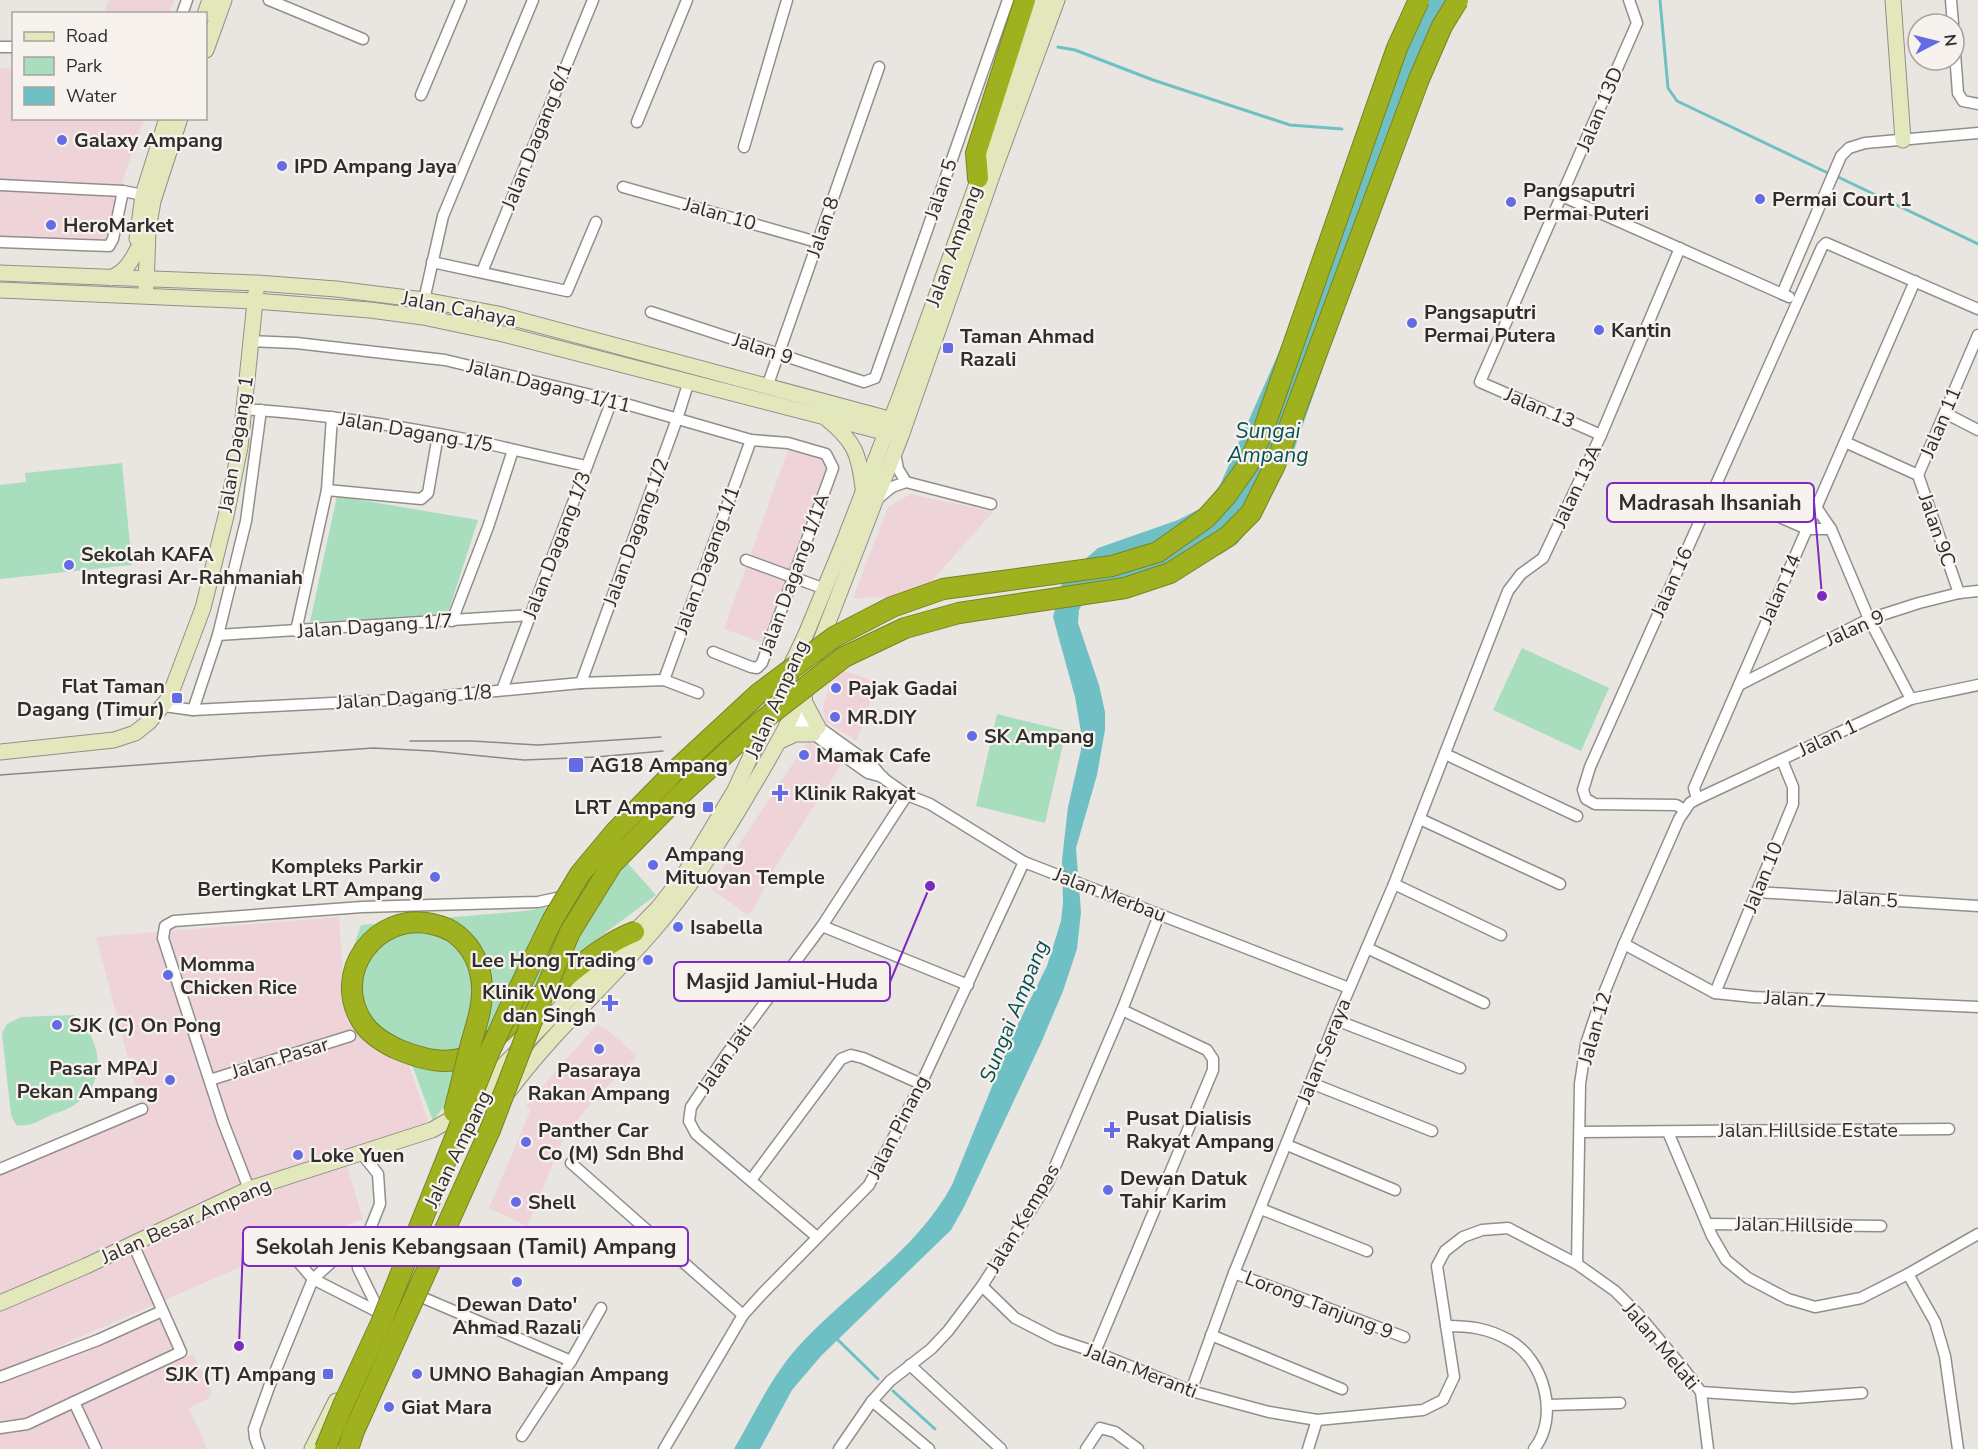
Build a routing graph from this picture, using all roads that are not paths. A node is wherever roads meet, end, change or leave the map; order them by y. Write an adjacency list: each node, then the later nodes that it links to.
1 (224, 0): 17 (main road)
2 (268, 0): 16 (street)
3 (461, 0): 20 (street)
4 (533, 0): 39 (street)
5 (593, 0): 40 (street, Jalan Dagang 6/1)
6 (687, 0): 24 (street)
7 (787, 0): 27 (street)
8 (1008, 0): 58 (street, Jalan 5)
9 (1025, 0): 28 (highway)
10 (1043, 0): 28 (main road, Jalan Ampang)
11 (1057, 0): 28 (main road, Jalan Ampang)
12 (1419, 0): 160 (highway, bridge)
13 (1458, 0): 207 (highway, bridge)
14 (1629, 0): 33 (street, Jalan 13D)
15 (1893, 0): 26 (main road)
16 (363, 39)
17 (207, 47)
18 (879, 67): 36 (street, Jalan 8)
19 (1956, 72): 21 (street)
20 (421, 95)
21 (1978, 104)
22 (166, 120): 32 (main road)
23 (179, 120): 38 (main road)
24 (637, 122)
25 (1978, 133): 26 (street)
26 (1903, 140): 48 (street)
27 (744, 147)
28 (985, 172): 62 (main road, Jalan Ampang); 71 (main road, Jalan Ampang)
29 (0, 185): 31 (street)
30 (623, 187): 36 (street, Jalan 10)
31 (123, 191): 32 (street); 35 (street)
32 (143, 195): 38 (main road)
33 (1562, 196): 37 (street); 60 (street, Jalan 13D)
34 (596, 222): 40 (street)
35 (0, 242)
36 (818, 242): 57 (street, Jalan 8)
37 (1680, 248): 48 (street); 74 (street, Jalan 13A)
38 (141, 251): 42 (main road); 43 (main road); 44 (main road)
39 (432, 262): 40 (street); 50 (street)
40 (482, 272)
41 (0, 273): 42 (main road, Jalan Cahaya)
42 (111, 278): 43 (main road, Jalan Cahaya)
43 (141, 279): 44 (main road, Jalan Cahaya); 49 (main road)
44 (177, 280): 46 (main road, Jalan Cahaya)
45 (1915, 281): 51 (street, Jalan 16); 53 (street); 76 (street, Jalan 14)
46 (257, 283): 50 (main road, Jalan Cahaya); 52 (main road, Jalan Dagang 1)
47 (0, 290): 49 (main road, Jalan Cahaya)
48 (1782, 294): 51 (street)
49 (141, 296): 52 (main road, Jalan Cahaya)
50 (424, 300): 61 (main road, Jalan Cahaya)
51 (1797, 300): 83 (street, Jalan 16)
52 (255, 301): 56 (main road, Jalan Dagang 1); 59 (main road, Jalan Cahaya)
53 (1978, 309)
54 (651, 312): 57 (street, Jalan 9)
55 (1978, 335): 67 (street, Jalan 11)
56 (251, 341): 63 (street, Jalan Dagang 1/11); 64 (main road, Jalan Dagang 1)
57 (778, 354): 58 (street, Jalan 9); 61 (street, Jalan 8)
58 (875, 378)
59 (689, 381): 68 (main road, Jalan Cahaya); 70 (street, Jalan Dagang 1/2)
60 (1480, 382): 74 (street, Jalan 13)
61 (767, 387): 66 (main road, Jalan Cahaya)
62 (900, 394): 66 (main road); 71 (main road, Jalan Ampang)
63 (612, 400): 70 (street, Jalan Dagang 1/11); 79 (street, Jalan Dagang 1/3)
64 (243, 409): 65 (street, Jalan Dagang 1/5); 110 (main road, Jalan Dagang 1)
65 (261, 410): 69 (street, Jalan Dagang 1/5); 100 (street)
66 (861, 412): 71 (main road, Jalan Cahaya)
67 (1945, 413): 72 (street); 81 (street, Jalan 11)
68 (825, 416): 71 (main road, Jalan Cahaya); 85 (main road)
69 (332, 417): 73 (street, Jalan Dagang 1/5); 84 (street)
70 (677, 418): 75 (street, Jalan Dagang 1/11); 103 (street, Jalan Dagang 1/2)
71 (896, 428): 78 (main road, Jalan Ampang); 85 (main road, Jalan Ampang)
72 (1978, 430)
73 (438, 435): 77 (street, Jalan Dagang 1/5); 84 (street)
74 (1601, 435): 112 (street, Jalan 13A)
75 (751, 440): 80 (street, Jalan Dagang 1/11); 102 (street, Jalan Dagang 1/1)
76 (1845, 442): 81 (street, Jalan 9C); 87 (street, Jalan 14)
77 (513, 450): 79 (street, Jalan Dagang 1/5); 97 (street)
78 (895, 452): 82 (street); 85 (main road, Jalan Ampang)
79 (587, 466): 95 (street, Jalan Dagang 1/3)
80 (833, 468): 91 (street, Jalan Dagang 1/1A)
81 (1918, 476): 94 (street, Jalan 9C)
82 (906, 482): 85 (street); 86 (street)
83 (1715, 489): 88 (street); 122 (street, Jalan 16)
84 (327, 490): 98 (street)
85 (869, 496): 92 (main road, Jalan Ampang); 107 (main road, Jalan Ampang)
86 (991, 504)
87 (1816, 507): 88 (street, Jalan 14); 89 (street)
88 (1807, 529): 89 (street); 104 (street, Jalan 14)
89 (1831, 529): 96 (street)
90 (746, 560): 91 (street)
91 (794, 577): 92 (street); 101 (street, Jalan Dagang 1/1A)
92 (825, 589): 99 (main road, Jalan Ampang)
93 (1978, 591): 94 (street, Jalan 9)
94 (1959, 593): 96 (street, Jalan 9)
95 (531, 615): 97 (street, Jalan Dagang 1/7); 106 (street, Jalan Dagang 1/3)
96 (1869, 619): 104 (street, Jalan 9); 109 (street)
97 (452, 621): 98 (street, Jalan Dagang 1/7)
98 (296, 631): 100 (street, Jalan Dagang 1/7)
99 (806, 634): 113 (main road); 114 (main road, Jalan Ampang)
100 (219, 635): 111 (street)
101 (713, 652)
102 (664, 680): 103 (street, Jalan Dagang 1/8); 108 (street)
103 (581, 683): 106 (street, Jalan Dagang 1/8)
104 (1739, 685): 121 (street, Jalan 14)
105 (1978, 687): 109 (street, Jalan 1)
106 (502, 690): 111 (street, Jalan Dagang 1/8)
107 (802, 690): 113 (main road, Jalan Ampang); 115 (main road)
108 (698, 693)
109 (1911, 699): 119 (street, Jalan 1)
110 (164, 706): 111 (street, Jalan Dagang 1/8); 117 (main road, Jalan Dagang 1)
111 (194, 710)
112 (1460, 712): 118 (street, Jalan Seraya)
113 (794, 713): 114 (main road); 115 (street, Jalan Merbau); 116 (main road, Jalan Ampang)
114 (767, 721): 133 (main road, Jalan Ampang)
115 (816, 730): 116 (main road); 120 (street, Jalan Merbau)
116 (780, 741): 177 (main road, Jalan Ampang)
117 (0, 752)
118 (1445, 754): 124 (street); 125 (street, Jalan Seraya)
119 (1782, 760): 121 (street, Jalan 1); 129 (street, Jalan 10)
120 (907, 795): 126 (street, Jalan Merbau); 132 (street, Jalan Jati)
121 (1697, 799): 122 (street, Jalan 1)
122 (1685, 810): 135 (street, Jalan 12)
123 (642, 812): 146 (street)
124 (1577, 816)
125 (1420, 819): 127 (street, Jalan Seraya); 128 (street)
126 (1028, 864): 131 (street, Jalan Merbau); 137 (street, Jalan Pinang)
127 (1394, 884): 134 (street); 136 (street, Jalan Seraya)
128 (1560, 884)
129 (1757, 892): 130 (street, Jalan 5); 139 (street, Jalan 10)
130 (1978, 906)
131 (1159, 915): 138 (street, Jalan Merbau); 142 (street, Jalan Kempas)
132 (822, 926): 137 (street); 159 (street, Jalan Jati)
133 (634, 932): 149 (main road, Jalan Ampang); 160 (highway, bridge)
134 (1501, 935)
135 (1624, 944): 139 (street, Jalan 7); 153 (street, Jalan 12)
136 (1367, 948): 138 (street, Jalan Seraya); 140 (street)
137 (968, 985): 148 (street, Jalan Pinang)
138 (1350, 988): 143 (street, Jalan Seraya)
139 (1715, 993): 141 (street, Jalan 7)
140 (1484, 1003)
141 (1978, 1008)
142 (1122, 1010): 176 (street, Jalan Kempas); 187 (street)
143 (1336, 1020): 145 (street); 147 (street, Jalan Seraya)
144 (350, 1036): 146 (street, Jalan Pasar)
145 (1460, 1068)
146 (210, 1080): 161 (street)
147 (1311, 1083): 152 (street); 155 (street, Jalan Seraya)
148 (921, 1084): 159 (street); 167 (street, Jalan Pinang)
149 (475, 1106): 156 (main road, Jalan Besar Ampang); 181 (main road, Jalan Ampang)
150 (142, 1109): 158 (street)
151 (1949, 1130): 154 (street, Jalan Hillside Estate)
152 (1432, 1131)
153 (1580, 1132): 154 (street, Jalan Hillside Estate); 172 (street, Jalan 12)
154 (1668, 1132): 164 (street)
155 (1287, 1145): 162 (street); 163 (street, Jalan Seraya)
156 (360, 1152): 161 (main road, Jalan Besar Ampang); 168 (street)
157 (571, 1163): 182 (street)
158 (0, 1169)
159 (751, 1180): 167 (street, Jalan Jati)
160 (436, 1187): 205 (highway, bridge)
161 (249, 1189): 169 (main road, Jalan Besar Ampang)
162 (1395, 1190)
163 (1261, 1209): 171 (street); 173 (street, Jalan Seraya)
164 (1707, 1224): 165 (street, Jalan Hillside); 174 (street)
165 (1881, 1226)
166 (1978, 1234): 174 (street)
167 (817, 1237): 182 (street, Jalan Pinang)
168 (365, 1238): 175 (street); 181 (street)
169 (133, 1244): 178 (main road, Jalan Besar Ampang); 180 (street)
170 (288, 1250): 175 (street)
171 (1367, 1251)
172 (1577, 1264): 184 (street, Jalan Melati); 193 (street, Jalan Melati)
173 (1234, 1273): 185 (street, Jalan Seraya); 186 (street, Lorong Tanjung 9)
174 (1908, 1274): 217 (street)
175 (313, 1279): 181 (street); 203 (street)
176 (982, 1286): 187 (street, Jalan Meranti); 189 (street, Jalan Kempas)
177 (410, 1292): 183 (main road, Jalan Ampang); 188 (street)
178 (0, 1304)
179 (600, 1308): 188 (street)
180 (162, 1311): 190 (street); 196 (street)
181 (380, 1313): 183 (main road); 204 (main road, Jalan Ampang)
182 (743, 1315): 208 (street, Jalan Pinang)
183 (397, 1322): 206 (main road, Jalan Ampang)
184 (1446, 1326): 198 (street); 199 (street, Jalan Meranti)
185 (1211, 1335): 191 (street); 192 (street, Jalan Seraya)
186 (1404, 1338)
187 (1095, 1352): 192 (street, Jalan Meranti)
188 (571, 1361): 201 (street)
189 (910, 1365): 195 (street, Jalan Kempas); 211 (street)
190 (0, 1377)
191 (1342, 1389)
192 (1191, 1391): 199 (street, Jalan Meranti)
193 (1701, 1392): 194 (street); 216 (street, Jalan Melati)
194 (1862, 1393)
195 (872, 1401): 209 (street, Jalan Kempas); 210 (street)
196 (74, 1402): 200 (street); 202 (street)
197 (1620, 1403): 198 (street)
198 (1548, 1405): 215 (street)
199 (1317, 1420): 214 (street)
200 (0, 1428)
201 (522, 1436)
202 (96, 1449)
203 (259, 1449)
204 (312, 1449)
205 (325, 1449)
206 (342, 1449)
207 (348, 1449)
208 (664, 1449)
209 (840, 1449)
210 (929, 1449)
211 (1001, 1449)
212 (1086, 1449): 213 (street)
213 (1138, 1449)
214 (1308, 1449)
215 (1534, 1449)
216 (1708, 1449)
217 (1958, 1449)

